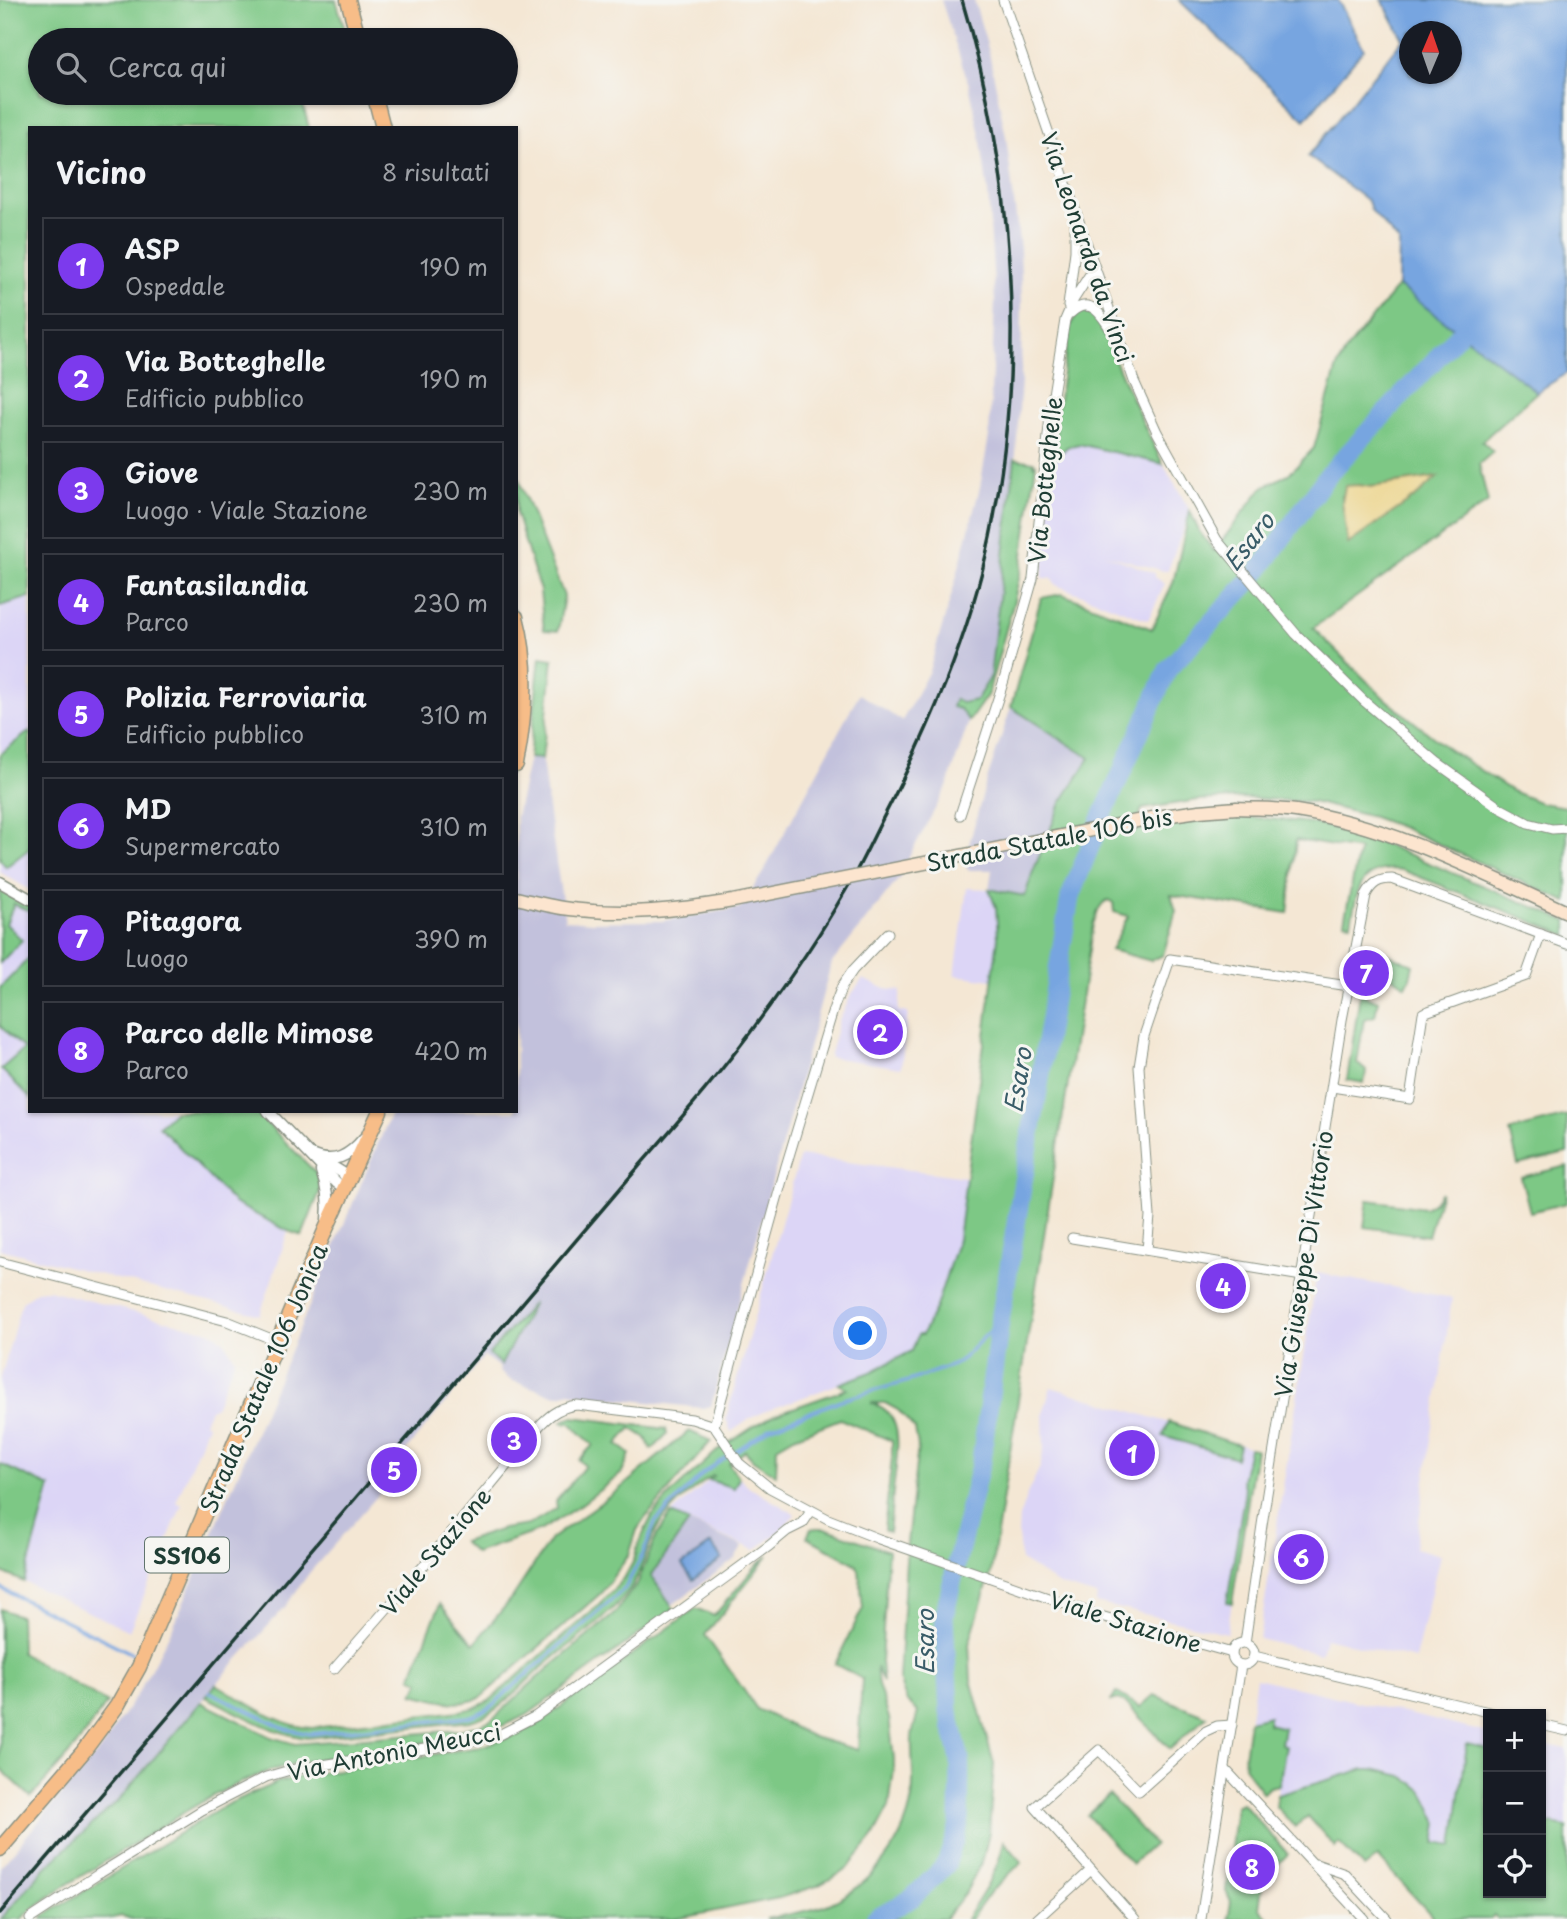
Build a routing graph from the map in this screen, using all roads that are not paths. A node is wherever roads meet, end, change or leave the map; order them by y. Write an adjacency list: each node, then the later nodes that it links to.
1 (348, 0): 3 (main road)
2 (1003, 0): 6 (street, Via Leonardo da Vinci)
3 (356, 28)
4 (377, 105): 5 (main road)
5 (382, 126)
6 (1072, 203): 7 (street, Via Leonardo da Vinci); 8 (street)
7 (1094, 268): 8 (street, Via Botteghelle); 9 (street, Via Leonardo da Vinci)
8 (1065, 320): 9 (street); 12 (street, Via Botteghelle)
9 (1120, 345): 13 (street, Via Leonardo da Vinci)
10 (518, 629): 11 (main road)
11 (518, 753)
12 (960, 815)
13 (1567, 828)
14 (0, 882): 15 (street)
15 (28, 898)
16 (518, 898): 17 (main road, Strada Statale 106 bis, bridge)
17 (1567, 912)
18 (888, 933): 33 (street)
19 (1541, 934): 20 (street); 21 (street, Via Giuseppe Di Vittorio); 22 (street)
20 (1567, 944)
21 (1348, 986): 22 (street, Via Giuseppe Di Vittorio); 29 (street)
22 (1332, 1087): 31 (street, Via Giuseppe Di Vittorio)
23 (270, 1113): 25 (street)
24 (377, 1118): 25 (street); 26 (main road, Strada Statale 106 Jonica / SS106)
25 (310, 1154): 26 (street); 27 (street)
26 (347, 1184): 27 (main road, Strada Statale 106 Jonica / SS106)
27 (326, 1231): 32 (main road, Strada Statale 106 Jonica / SS106)
28 (1072, 1238): 29 (street)
29 (1147, 1250): 31 (street)
30 (0, 1262): 32 (street)
31 (1302, 1276): 35 (street, Via Giuseppe Di Vittorio)
32 (279, 1342): 45 (main road, Strada Statale 106 Jonica / SS106)
33 (714, 1426): 34 (street); 39 (street, Viale Stazione)
34 (811, 1511): 36 (street, Viale Stazione); 48 (street, Via Antonio Meucci)
35 (1245, 1643): 36 (street); 37 (street)
36 (1232, 1653): 38 (street)
37 (1254, 1656): 38 (street); 40 (street)
38 (1241, 1665): 41 (street)
39 (334, 1669)
40 (1483, 1711)
41 (1232, 1725): 44 (street); 47 (street)
42 (1546, 1726): 43 (street)
43 (1567, 1731)
44 (1225, 1769): 46 (street); 51 (street)
45 (0, 1849)
46 (1314, 1864): 52 (street); 53 (street)
47 (1091, 1870): 49 (street); 50 (street)
48 (30, 1919)
49 (1037, 1919)
50 (1135, 1919)
51 (1201, 1919)
52 (1364, 1919)
53 (1387, 1919)

